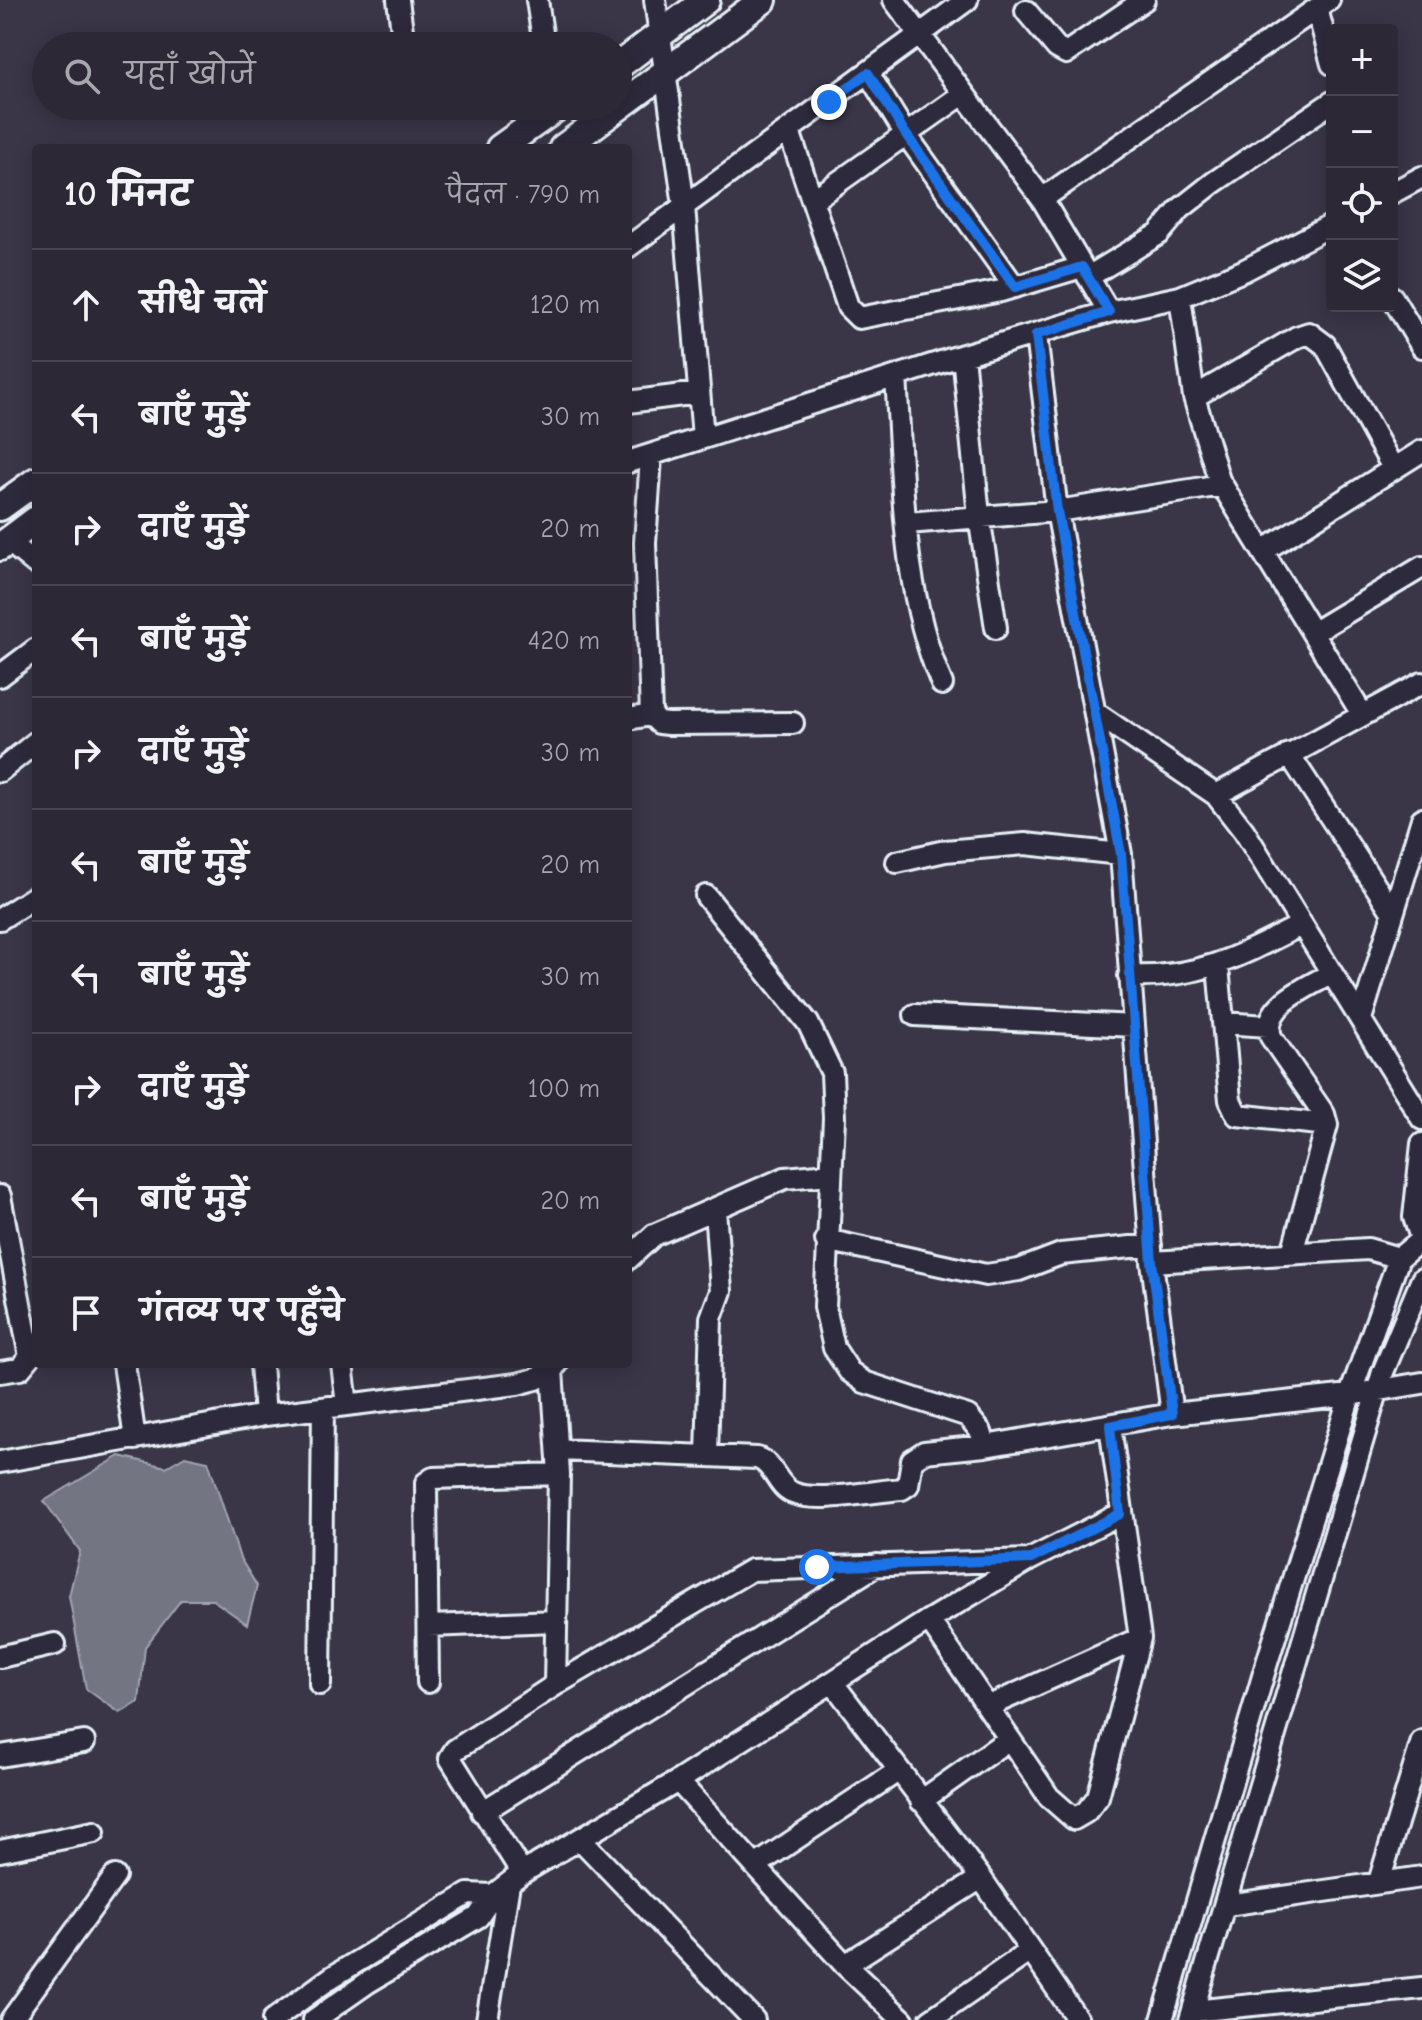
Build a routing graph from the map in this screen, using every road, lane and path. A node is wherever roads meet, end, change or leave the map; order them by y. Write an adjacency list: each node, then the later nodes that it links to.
1 (398, 0): 12 (street)
2 (537, 0): 13 (street)
3 (655, 0): 14 (street)
4 (706, 0): 14 (main road)
5 (763, 0): 18 (main road)
6 (894, 0): 15 (street)
7 (967, 0): 15 (street)
8 (1144, 0): 10 (street)
9 (1323, 4): 11 (street); 31 (street)
10 (1026, 11)
11 (1326, 24)
12 (402, 32)
13 (542, 32)
14 (660, 34): 16 (main road); 18 (street)
15 (920, 35): 17 (street); 19 (street)
16 (632, 55)
17 (868, 73): 25 (street); 26 (street)
18 (665, 75): 20 (main road); 33 (street)
19 (963, 94): 26 (street); 31 (street)
20 (632, 98)
21 (1326, 106): 36 (street)
22 (538, 120): 27 (main road)
23 (560, 120): 28 (street)
24 (602, 120): 28 (main road)
25 (789, 131): 32 (street); 33 (street)
26 (905, 133): 32 (street); 37 (street)
27 (505, 144)
28 (568, 144)
29 (1422, 177): 30 (street)
30 (1398, 190)
31 (1042, 199): 36 (street)
32 (813, 200): 37 (street)
33 (684, 206): 35 (street); 45 (street)
34 (1326, 228): 38 (street)
35 (632, 244)
36 (1085, 272): 37 (street); 40 (street)
37 (1015, 287)
38 (1180, 297): 40 (street); 46 (street)
39 (1398, 307): 42 (street)
40 (1109, 312): 41 (street)
41 (1036, 335): 43 (street); 56 (street)
42 (1422, 347)
43 (963, 355): 44 (street); 57 (street)
44 (896, 377): 48 (street); 59 (street)
45 (698, 393): 47 (street); 48 (street)
46 (1194, 397): 52 (street); 54 (street)
47 (632, 401)
48 (703, 438): 50 (street)
49 (1422, 451): 52 (street)
50 (651, 457): 51 (street); 72 (street)
51 (632, 461)
52 (1393, 468): 61 (street)
53 (32, 484): 55 (main road)
54 (1222, 485): 56 (street); 61 (street)
55 (0, 507)
56 (1057, 511): 57 (street); 70 (street)
57 (979, 516): 59 (street); 64 (street)
58 (32, 523): 60 (main road)
59 (907, 523): 69 (street)
60 (4, 544): 62 (street)
61 (1263, 551): 65 (street)
62 (32, 562)
63 (1422, 567): 65 (street)
64 (996, 628)
65 (1314, 632): 71 (street)
66 (32, 652): 67 (street)
67 (0, 676)
68 (1422, 683): 71 (street)
69 (942, 684)
70 (1096, 713): 78 (street); 80 (street)
71 (1362, 714): 76 (street)
72 (651, 715): 73 (street); 74 (street)
73 (632, 718)
74 (793, 723)
75 (32, 745): 77 (street)
76 (1289, 754): 78 (street); 84 (street)
77 (0, 771)
78 (1216, 795): 86 (street)
79 (1422, 819): 84 (street)
80 (1121, 854): 81 (street); 89 (street)
81 (897, 862)
82 (706, 896): 98 (street)
83 (32, 903): 85 (street)
84 (1393, 913): 91 (street)
85 (0, 919)
86 (1301, 925): 87 (street); 88 (street)
87 (1218, 966): 89 (street); 92 (street)
88 (1330, 974): 91 (street); 94 (street)
89 (1129, 976): 93 (street)
90 (915, 1015): 93 (street)
91 (1361, 1019): 95 (street)
92 (1223, 1023): 94 (street); 96 (street)
93 (1134, 1026): 104 (street)
94 (1268, 1026): 96 (street)
95 (1422, 1119)
96 (1327, 1125): 103 (street)
97 (1422, 1144): 102 (street)
98 (830, 1174): 100 (street); 101 (street)
99 (0, 1196): 113 (street)
100 (715, 1209): 105 (street); 125 (street)
101 (826, 1240): 104 (street); 123 (street)
102 (1422, 1240): 106 (street)
103 (1292, 1253): 104 (street); 106 (street)
104 (1151, 1254): 119 (street)
105 (632, 1255)
106 (1399, 1258): 116 (street)
107 (1422, 1279): 115 (street)
108 (125, 1368): 122 (street)
109 (261, 1368): 120 (street)
110 (342, 1368): 117 (street)
111 (552, 1368): 117 (street)
112 (554, 1368): 124 (street)
113 (0, 1372)
114 (1422, 1383): 115 (street)
115 (1377, 1390): 116 (street); 159 (street)
116 (1350, 1395): 119 (street); 173 (street)
117 (347, 1405): 118 (street)
118 (323, 1408): 120 (street); 139 (street)
119 (1172, 1414): 121 (street)
120 (265, 1415): 122 (street)
121 (1110, 1426): 123 (street); 128 (street)
122 (135, 1439): 126 (street)
123 (985, 1446): 125 (street)
124 (558, 1450): 125 (street); 127 (street)
125 (707, 1455)
126 (0, 1462)
127 (559, 1474): 132 (street); 133 (street)
128 (1120, 1514): 129 (street); 134 (street)
129 (1031, 1559): 130 (street); 131 (street)
130 (877, 1565): 140 (street); 149 (street)
131 (929, 1620): 138 (street); 141 (street)
132 (555, 1621): 133 (street); 140 (street)
133 (429, 1626): 137 (street)
134 (1140, 1638): 141 (street); 142 (street)
135 (55, 1644): 136 (street)
136 (0, 1657)
137 (428, 1682)
138 (833, 1683): 146 (street); 147 (street)
139 (320, 1684)
140 (555, 1685): 149 (street)
141 (989, 1706): 142 (street)
142 (1009, 1739): 148 (street)
143 (1422, 1741): 157 (street)
144 (84, 1742): 145 (street)
145 (0, 1756)
146 (898, 1771): 148 (street); 153 (street)
147 (678, 1781): 151 (street); 153 (street)
148 (921, 1801): 156 (street)
149 (482, 1812): 158 (street)
150 (94, 1832): 152 (street)
151 (582, 1841): 158 (street); 165 (street)
152 (0, 1851)
153 (755, 1866): 161 (street)
154 (115, 1876): 166 (street)
155 (1422, 1877): 157 (street)
156 (981, 1878): 160 (street); 161 (street)
157 (1379, 1882): 159 (street)
158 (508, 1884): 167 (street); 168 (street); 169 (street)
159 (1227, 1905): 164 (street)
160 (1030, 1951): 171 (street); 172 (street)
161 (845, 1965): 170 (street)
162 (1422, 1988): 163 (street)
163 (1312, 2011): 164 (street)
164 (1192, 2016)
165 (747, 2017)
166 (11, 2020)
167 (273, 2020)
168 (314, 2020)
169 (487, 2020)
170 (903, 2020)
171 (930, 2020)
172 (1078, 2020)
173 (1162, 2020)

